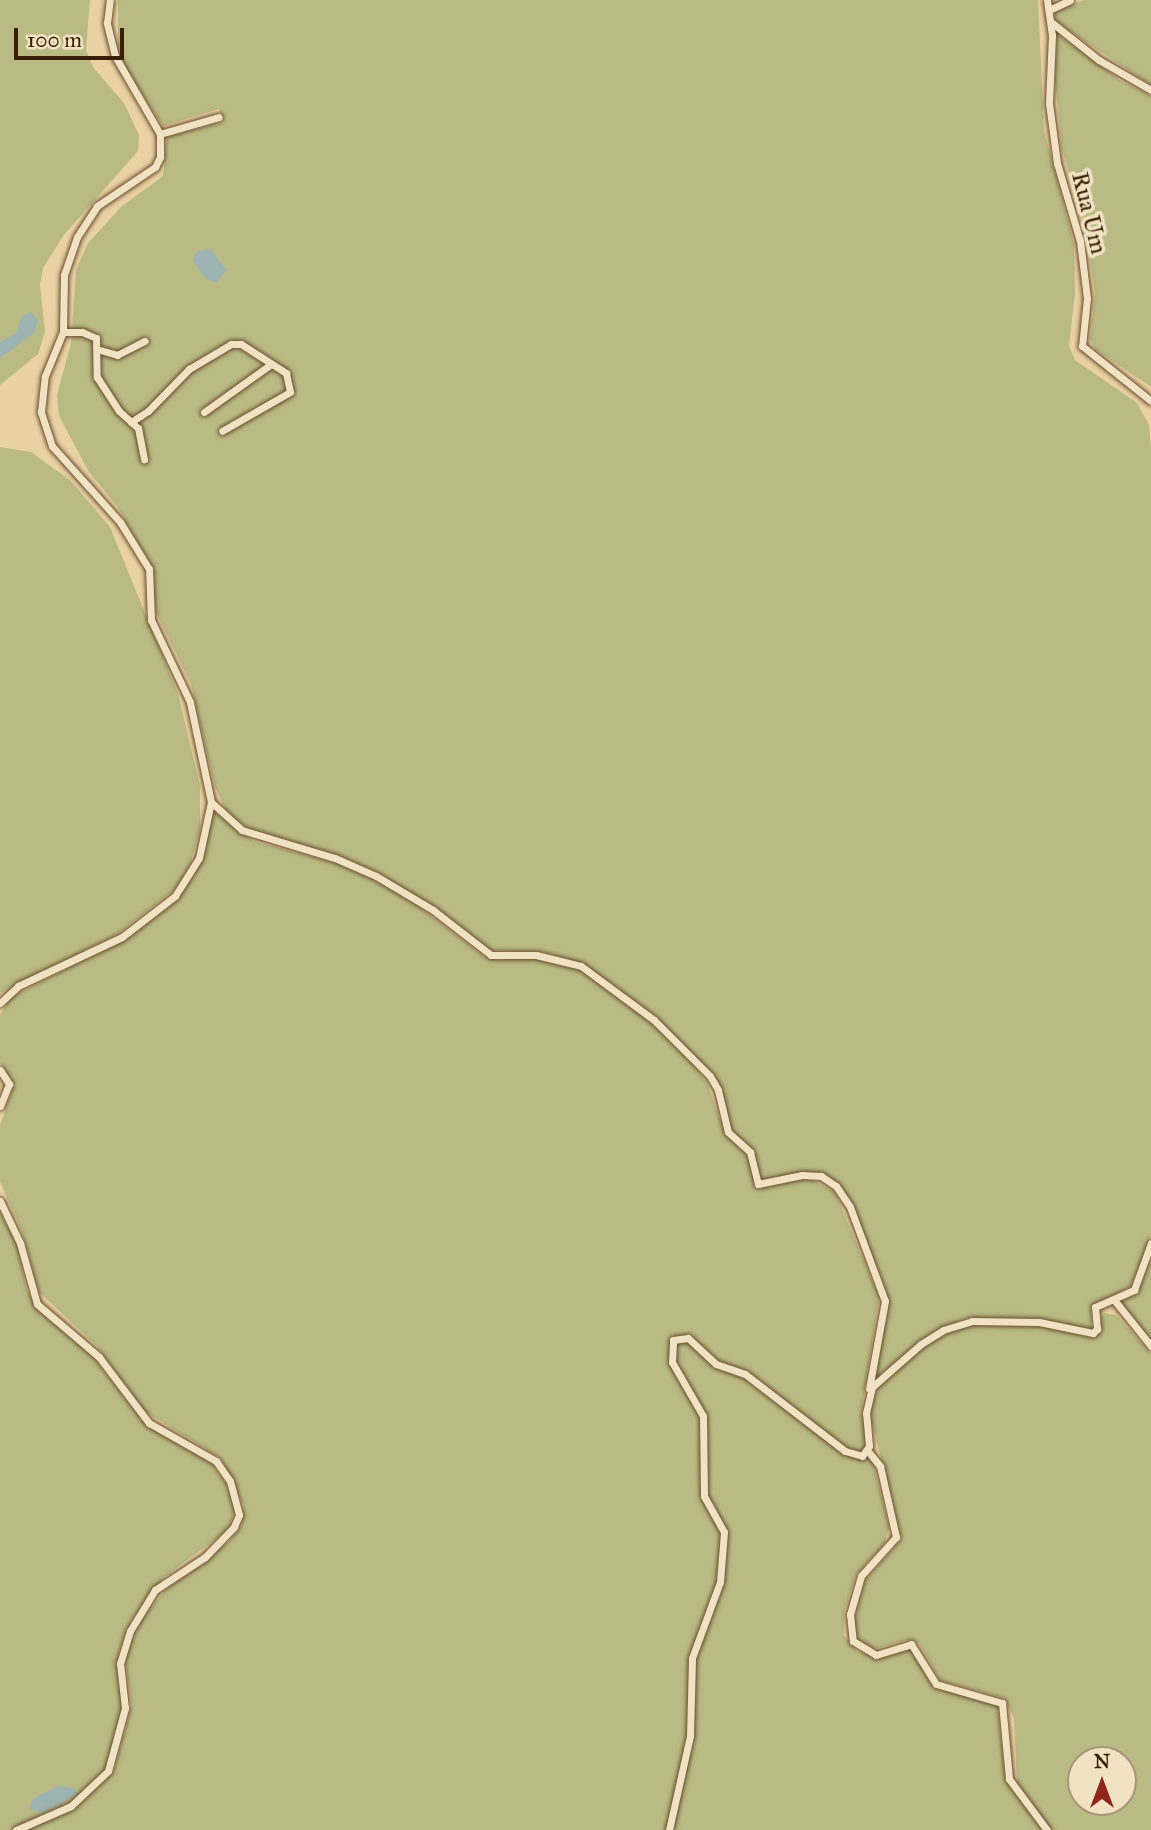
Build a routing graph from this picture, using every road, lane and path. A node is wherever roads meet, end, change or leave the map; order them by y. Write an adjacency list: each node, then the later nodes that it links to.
1 (110, 0): 8 (street)
2 (1047, 0): 4 (street, Rua Um)
3 (1070, 0): 4 (street)
4 (1049, 10): 5 (street, Rua Um)
5 (1051, 22): 6 (street); 13 (street, Rua Um)
6 (1151, 90)
7 (219, 117): 8 (street)
8 (160, 134): 9 (street)
9 (63, 332): 11 (street); 18 (street)
10 (145, 341): 11 (street)
11 (100, 350): 15 (street)
12 (270, 365): 14 (street); 15 (street); 16 (street)
13 (1151, 401)
14 (204, 412)
15 (131, 422): 17 (street)
16 (222, 431)
17 (144, 459)
18 (211, 802): 19 (street); 26 (street)
19 (0, 1003)
20 (0, 1070): 21 (street)
21 (0, 1106)
22 (0, 1201): 28 (street)
23 (1151, 1243): 24 (street)
24 (1115, 1301): 25 (street); 26 (street)
25 (1151, 1346)
26 (867, 1400): 27 (street)
27 (867, 1450): 29 (street); 30 (street)
28 (16, 1830)
29 (670, 1830)
30 (1047, 1830)

